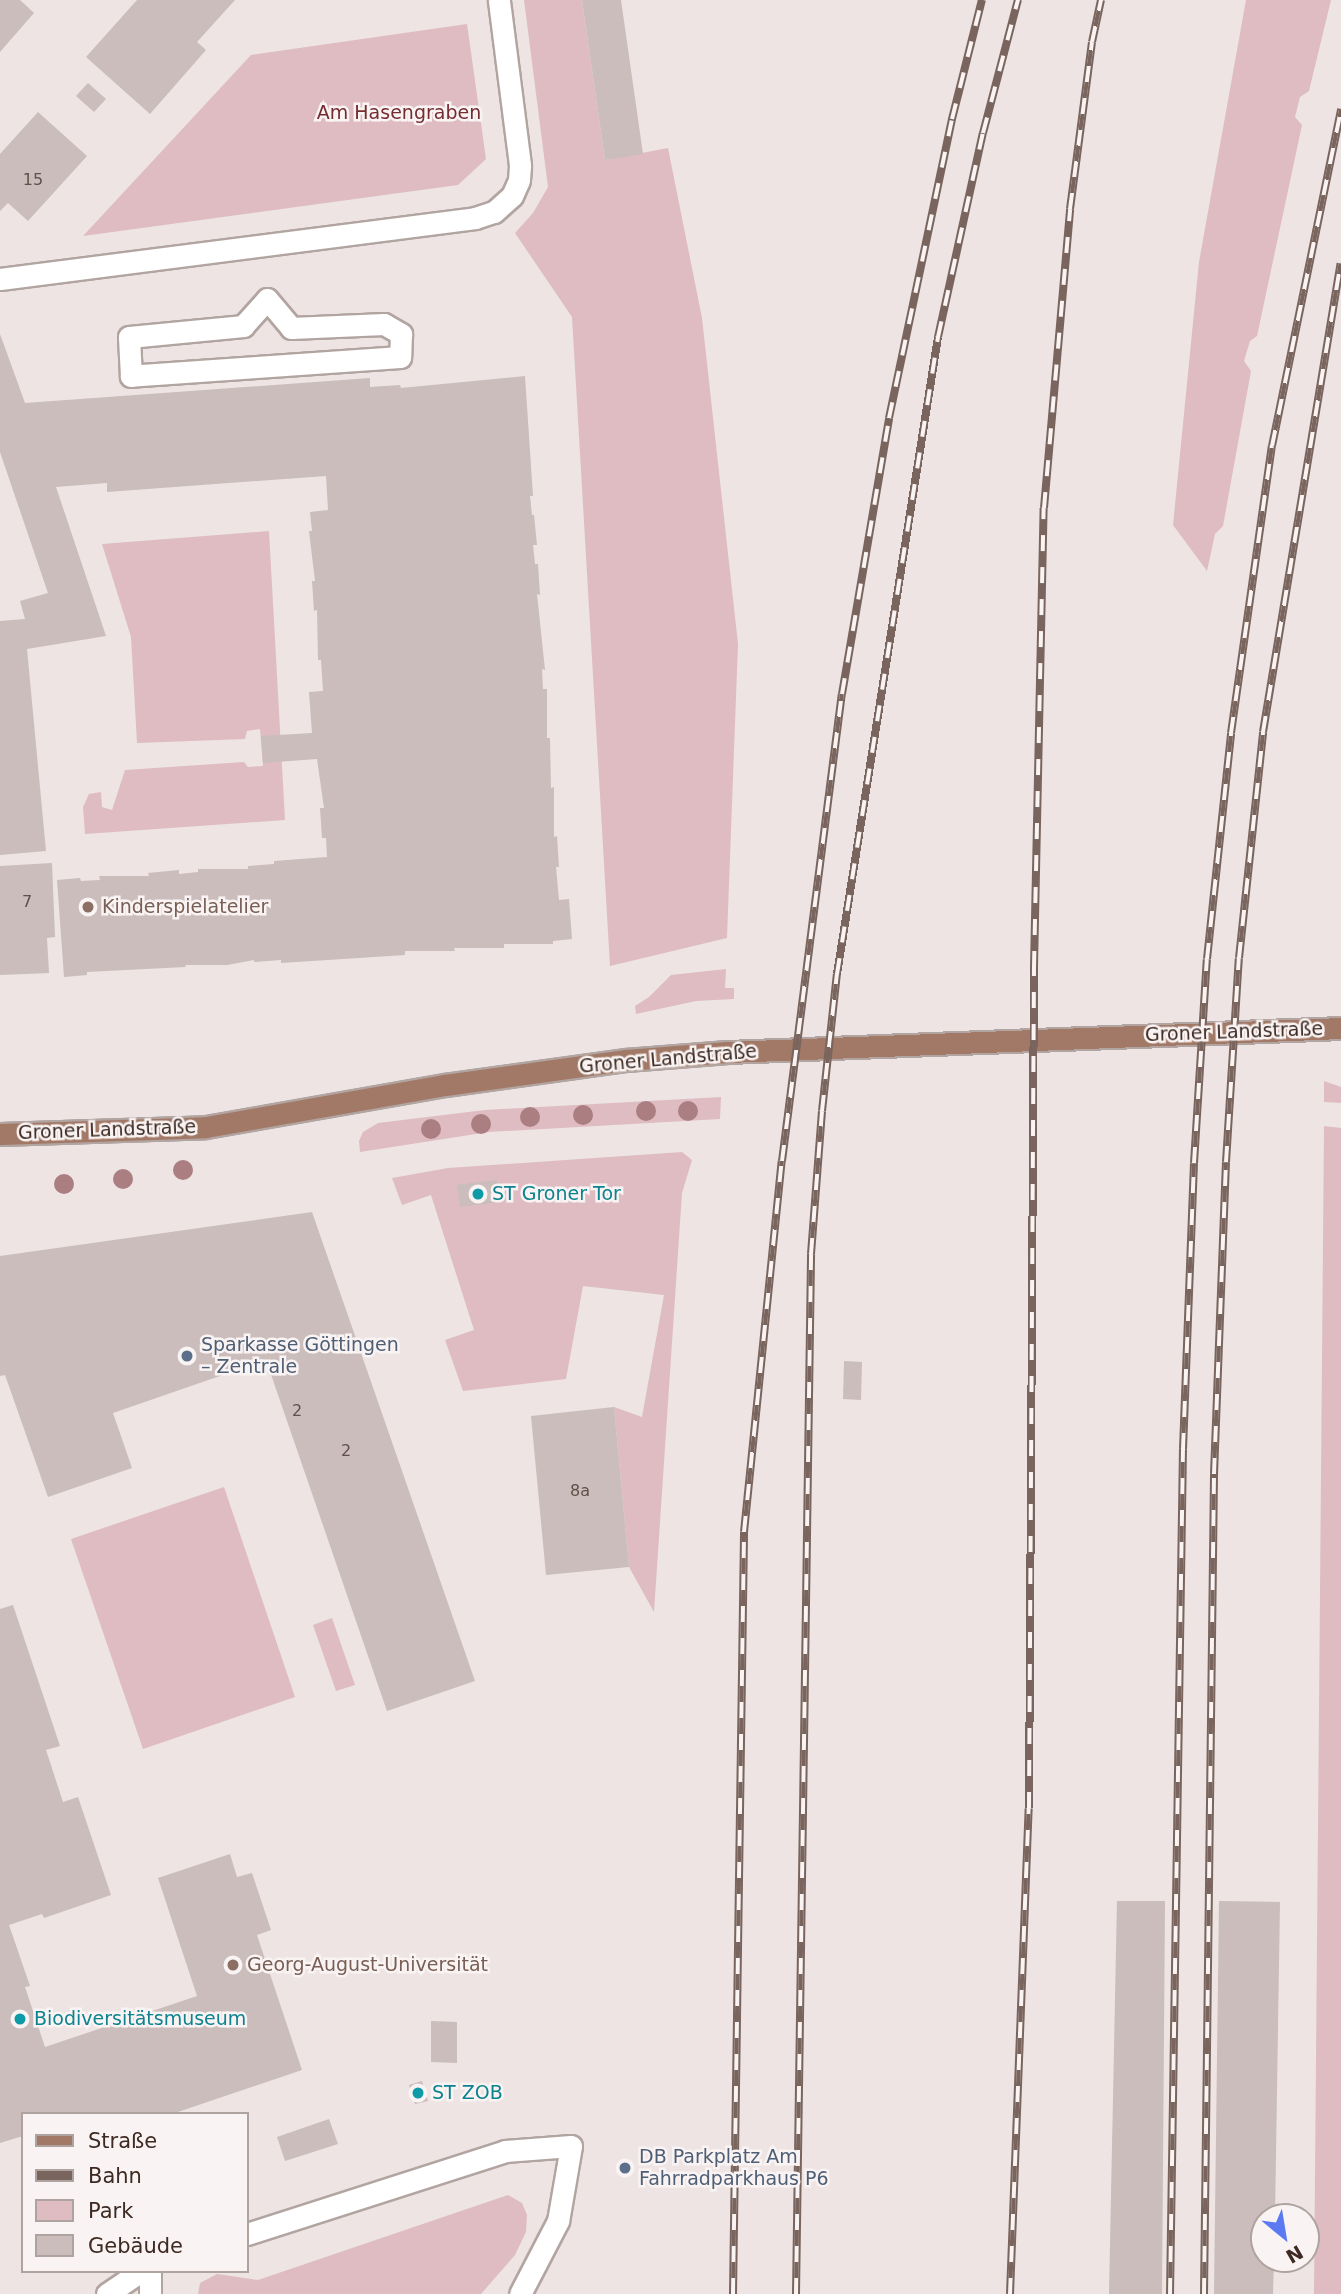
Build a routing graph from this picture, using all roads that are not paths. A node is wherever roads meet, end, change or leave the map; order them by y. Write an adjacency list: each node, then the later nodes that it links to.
1 (499, 0): 2 (street)
2 (0, 279)
3 (131, 376): 3 (street)
4 (1341, 1028): 5 (main road, Groner Landstraße)
5 (0, 1134)
6 (248, 2234): 11 (street)
7 (138, 2273): 9 (street)
8 (150, 2273): 10 (street)
9 (107, 2294)
10 (150, 2294)
11 (520, 2294)

